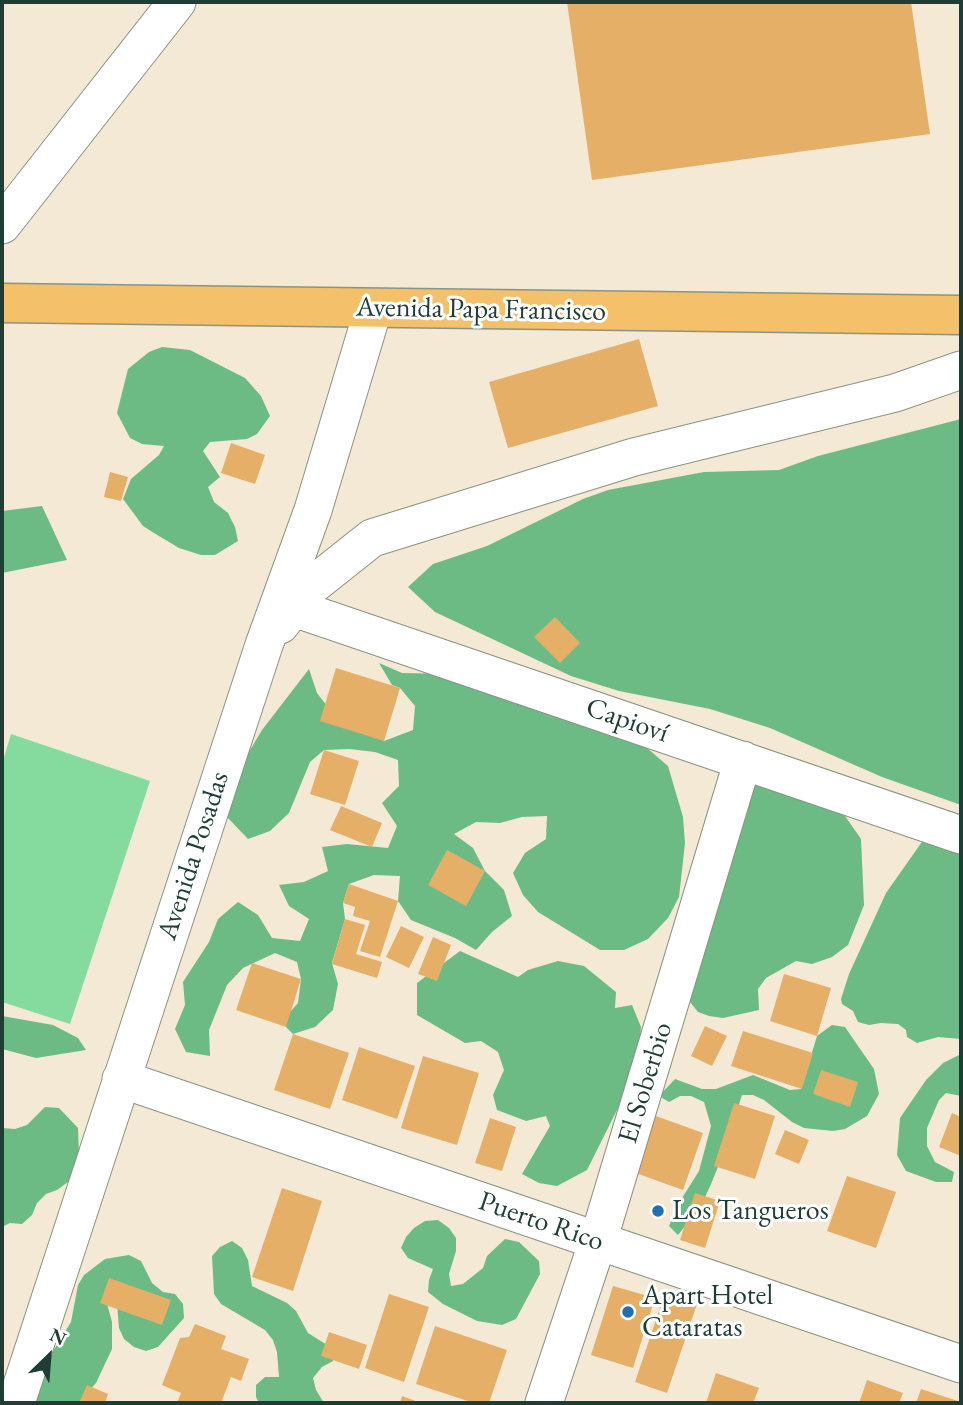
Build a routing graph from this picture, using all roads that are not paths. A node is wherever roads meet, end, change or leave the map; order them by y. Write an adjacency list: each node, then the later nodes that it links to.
1 (177, 2): 2 (street)
2 (2, 225)
3 (2, 303): 4 (main road, Avenida Papa Francisco)
4 (373, 310): 5 (main road, Avenida Papa Francisco); 8 (street, Avenida Posadas)
5 (961, 315)
6 (961, 370): 7 (street)
7 (293, 608): 8 (street); 9 (street, Capioví)
8 (264, 645): 11 (street, Avenida Posadas)
9 (743, 761): 10 (street, Capioví); 12 (street, El Soberbio)
10 (961, 835)
11 (121, 1079): 12 (street, Puerto Rico); 14 (street, Avenida Posadas)
12 (598, 1241): 13 (street, Puerto Rico); 15 (street, El Soberbio)
13 (961, 1364)
14 (16, 1403)
15 (544, 1403)

